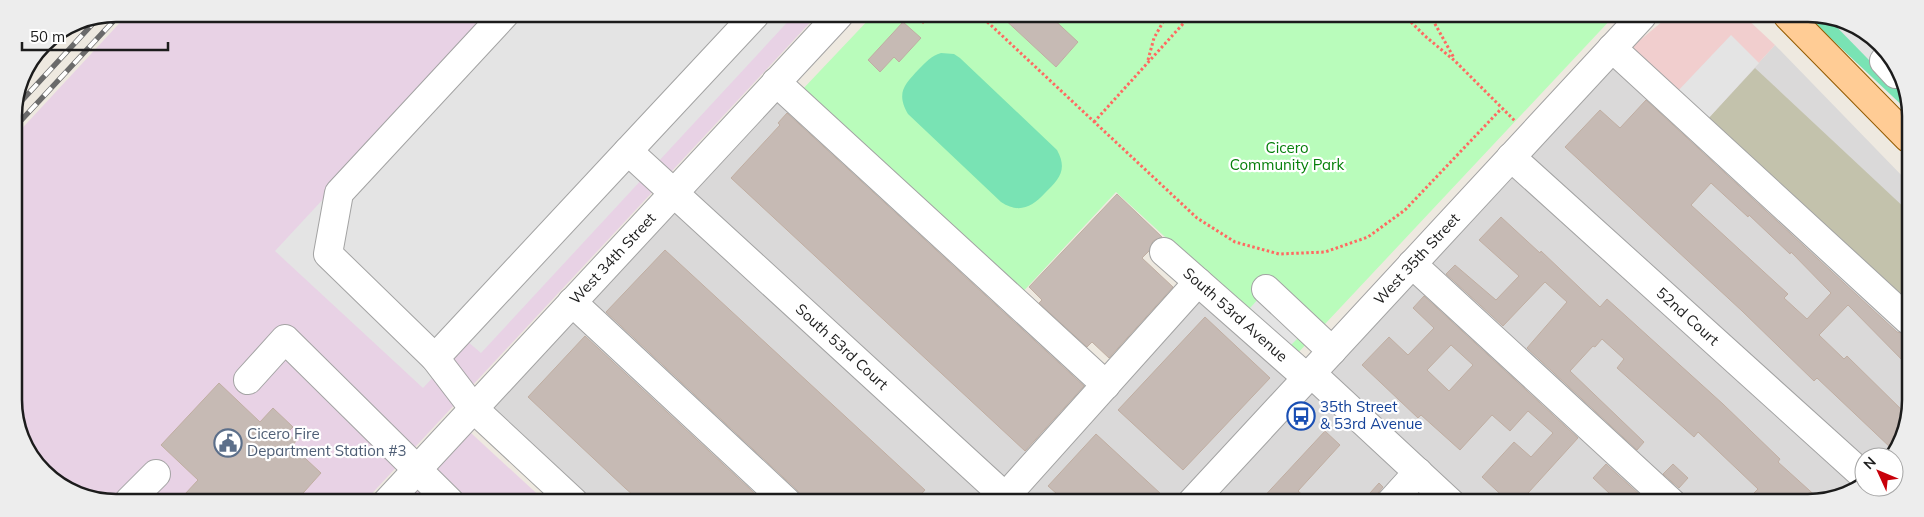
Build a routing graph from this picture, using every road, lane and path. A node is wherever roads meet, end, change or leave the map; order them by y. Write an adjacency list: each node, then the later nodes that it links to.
1 (499, 22): 29 (street)
2 (748, 22): 19 (street)
3 (832, 22): 14 (street, West 34th Street)
4 (987, 22): 16 (path)
5 (1163, 22): 13 (path)
6 (1185, 22): 13 (path)
7 (1411, 22): 12 (path)
8 (1434, 22): 12 (path)
9 (1636, 22): 11 (street, West 35th Street)
10 (1794, 22): 18 (main road)
11 (1612, 48): 20 (street, West 35th Street); 27 (street)
12 (1456, 61): 15 (path)
13 (1147, 64): 16 (path)
14 (776, 82): 21 (street, West 34th Street); 32 (street)
15 (1501, 109): 16 (path); 17 (path)
16 (1094, 122)
17 (1516, 122)
18 (1902, 132)
19 (628, 151): 21 (street, South 53rd Court); 29 (street)
20 (1511, 157): 23 (street, West 35th Street); 34 (street, 52nd Court)
21 (674, 192): 26 (street, West 34th Street); 43 (street, South 53rd Court)
22 (1164, 252): 24 (street, South 53rd Avenue)
23 (1412, 264): 28 (street, West 35th Street); 48 (street)
24 (1198, 282): 30 (street, South 53rd Avenue); 32 (street)
25 (1266, 290): 28 (street)
26 (572, 302): 33 (street, West 34th Street); 42 (street)
27 (1902, 314)
28 (1332, 351): 30 (street, West 35th Street)
29 (435, 358): 33 (street)
30 (1309, 376): 36 (street, South 53rd Avenue); 45 (street, West 35th Street)
31 (248, 380): 35 (street)
32 (1106, 385): 44 (street)
33 (474, 408): 35 (street, West 34th Street); 41 (street)
34 (1854, 467)
35 (418, 469): 39 (street, West 34th Street); 40 (street)
36 (1418, 472): 46 (street); 47 (street, South 53rd Avenue)
37 (156, 474): 38 (street)
38 (136, 494)
39 (395, 494)
40 (442, 494)
41 (565, 494)
42 (778, 494)
43 (998, 494)
44 (1006, 494)
45 (1199, 494)
46 (1398, 494)
47 (1441, 494)
48 (1662, 494)

